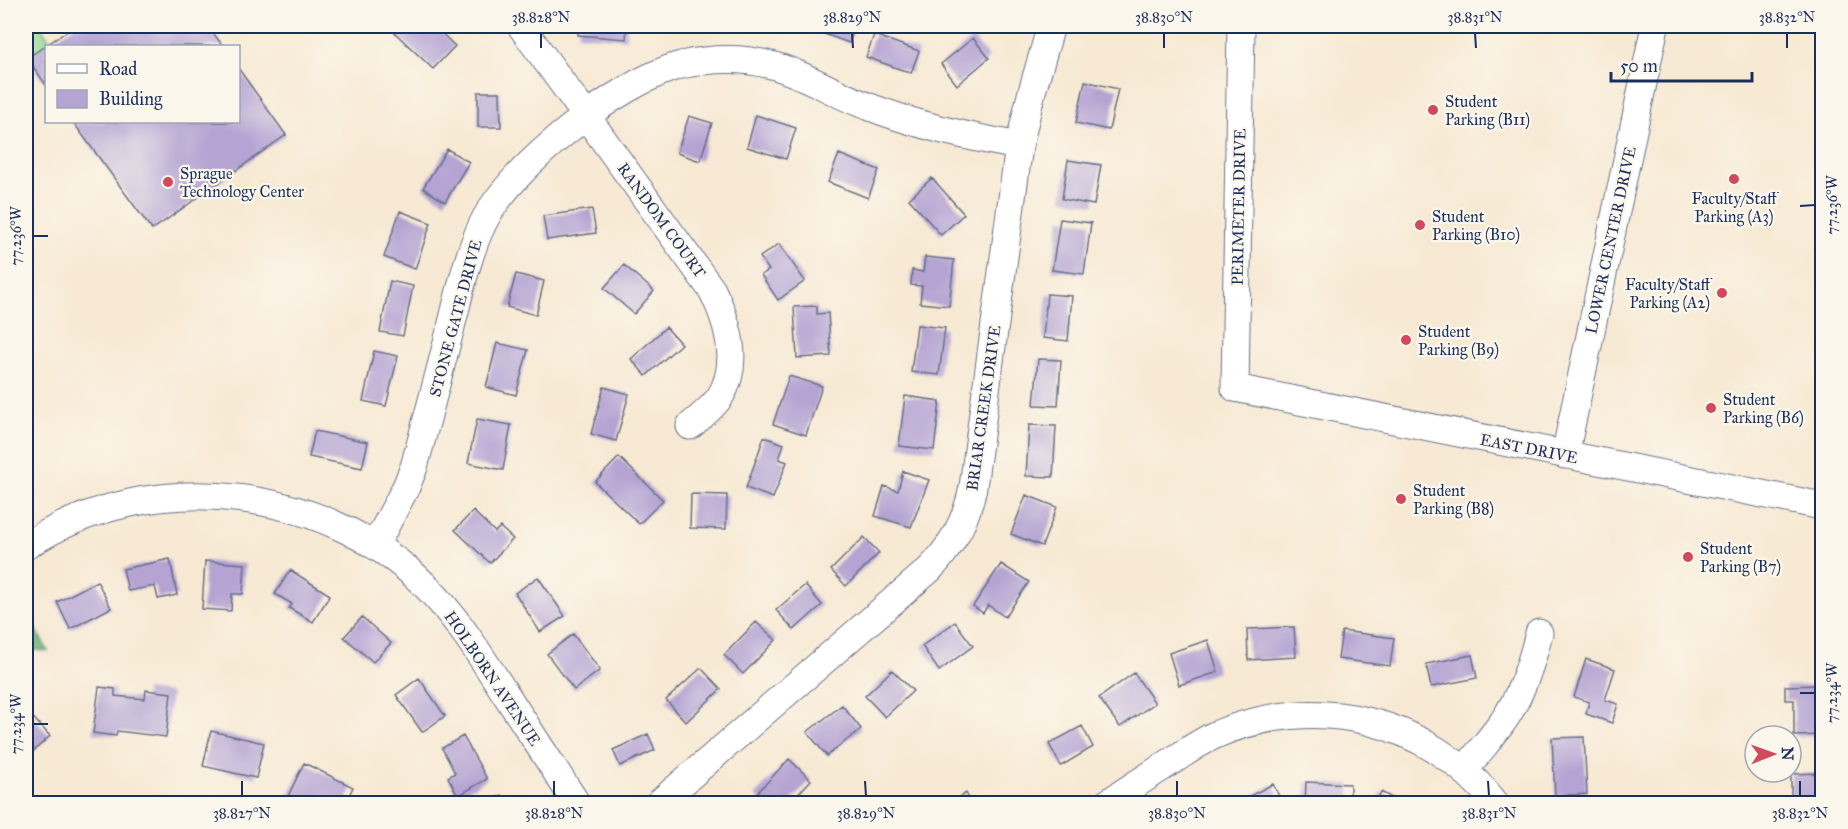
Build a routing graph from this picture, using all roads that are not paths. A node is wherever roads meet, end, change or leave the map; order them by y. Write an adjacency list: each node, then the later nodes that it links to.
1 (521, 26): 5 (street, RANDOM COURT)
2 (1051, 26): 6 (street, BRIAR CREEK DRIVE)
3 (1241, 26): 7 (street, PERIMETER DRIVE)
4 (1654, 26): 9 (street, LOWER CENTER DRIVE)
5 (587, 117): 6 (street, STONE GATE DRIVE); 8 (street, RANDOM COURT); 12 (street, STONE GATE DRIVE)
6 (1019, 146): 16 (street, BRIAR CREEK DRIVE)
7 (1235, 388): 9 (street, EAST DRIVE)
8 (690, 426)
9 (1565, 455): 10 (street, EAST DRIVE)
10 (1822, 506)
11 (26, 546): 12 (street, HOLBORN AVENUE)
12 (375, 546): 15 (street, HOLBORN AVENUE)
13 (1539, 633): 14 (street)
14 (1465, 770): 17 (street); 18 (street)
15 (577, 804)
16 (658, 804)
17 (1106, 804)
18 (1496, 804)

